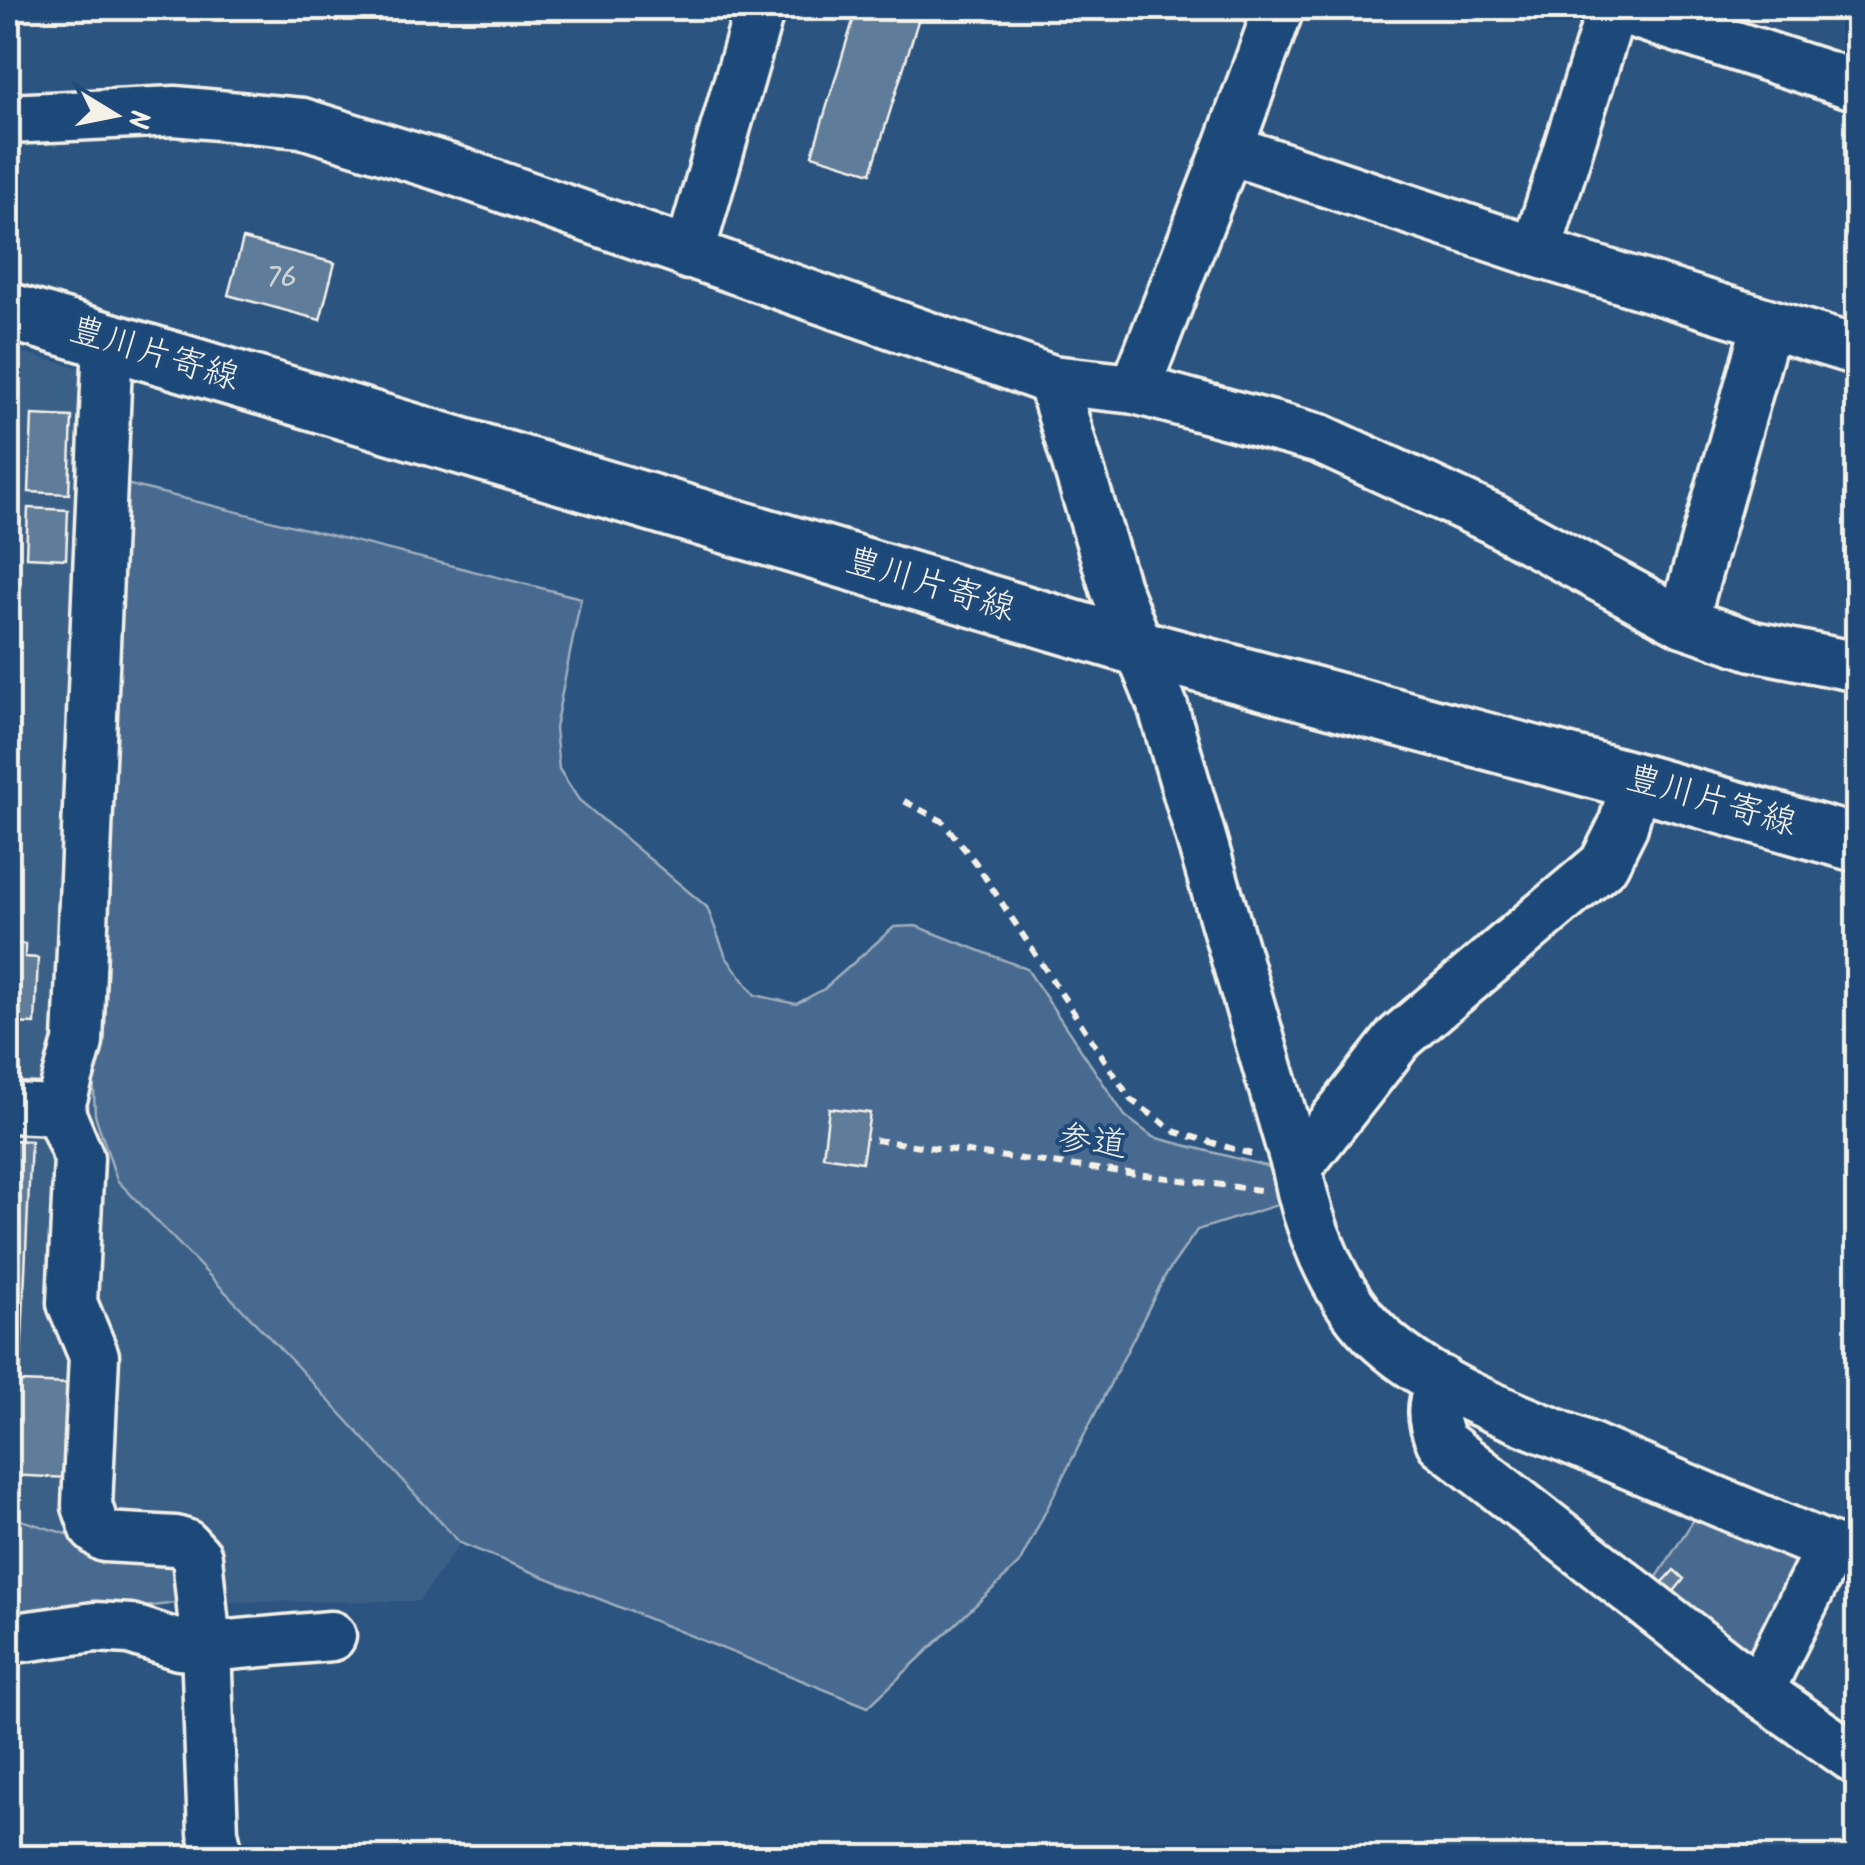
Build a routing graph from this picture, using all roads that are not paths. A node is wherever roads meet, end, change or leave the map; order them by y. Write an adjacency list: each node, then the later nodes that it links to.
1 (760, 8): 8 (street)
2 (1279, 8): 6 (street)
3 (1615, 8): 4 (street); 7 (street)
4 (1858, 86)
5 (8, 119): 8 (street)
6 (1228, 149): 7 (street); 14 (street)
7 (1536, 252): 10 (street)
8 (689, 255): 13 (street)
9 (8, 311): 11 (main road, 豊川片寄線)
10 (1767, 324): 12 (street); 15 (street)
11 (108, 341): 16 (main road, 豊川片寄線); 21 (street)
12 (1858, 351)
13 (1052, 380): 14 (street); 16 (street)
14 (1135, 389): 15 (street)
15 (1683, 622): 17 (street)
16 (1139, 648): 18 (main road, 豊川片寄線); 22 (street)
17 (1858, 667)
18 (1635, 780): 19 (main road, 豊川片寄線); 22 (street)
19 (1858, 844)
20 (8, 1108): 21 (street)
21 (60, 1110): 27 (street)
22 (1300, 1182): 23 (street)
23 (1440, 1380): 24 (street); 28 (street)
24 (1844, 1554): 28 (street)
25 (331, 1636): 27 (street)
26 (8, 1639): 27 (street)
27 (206, 1646): 30 (street)
28 (1759, 1691): 29 (street)
29 (1858, 1761)
30 (219, 1858)

